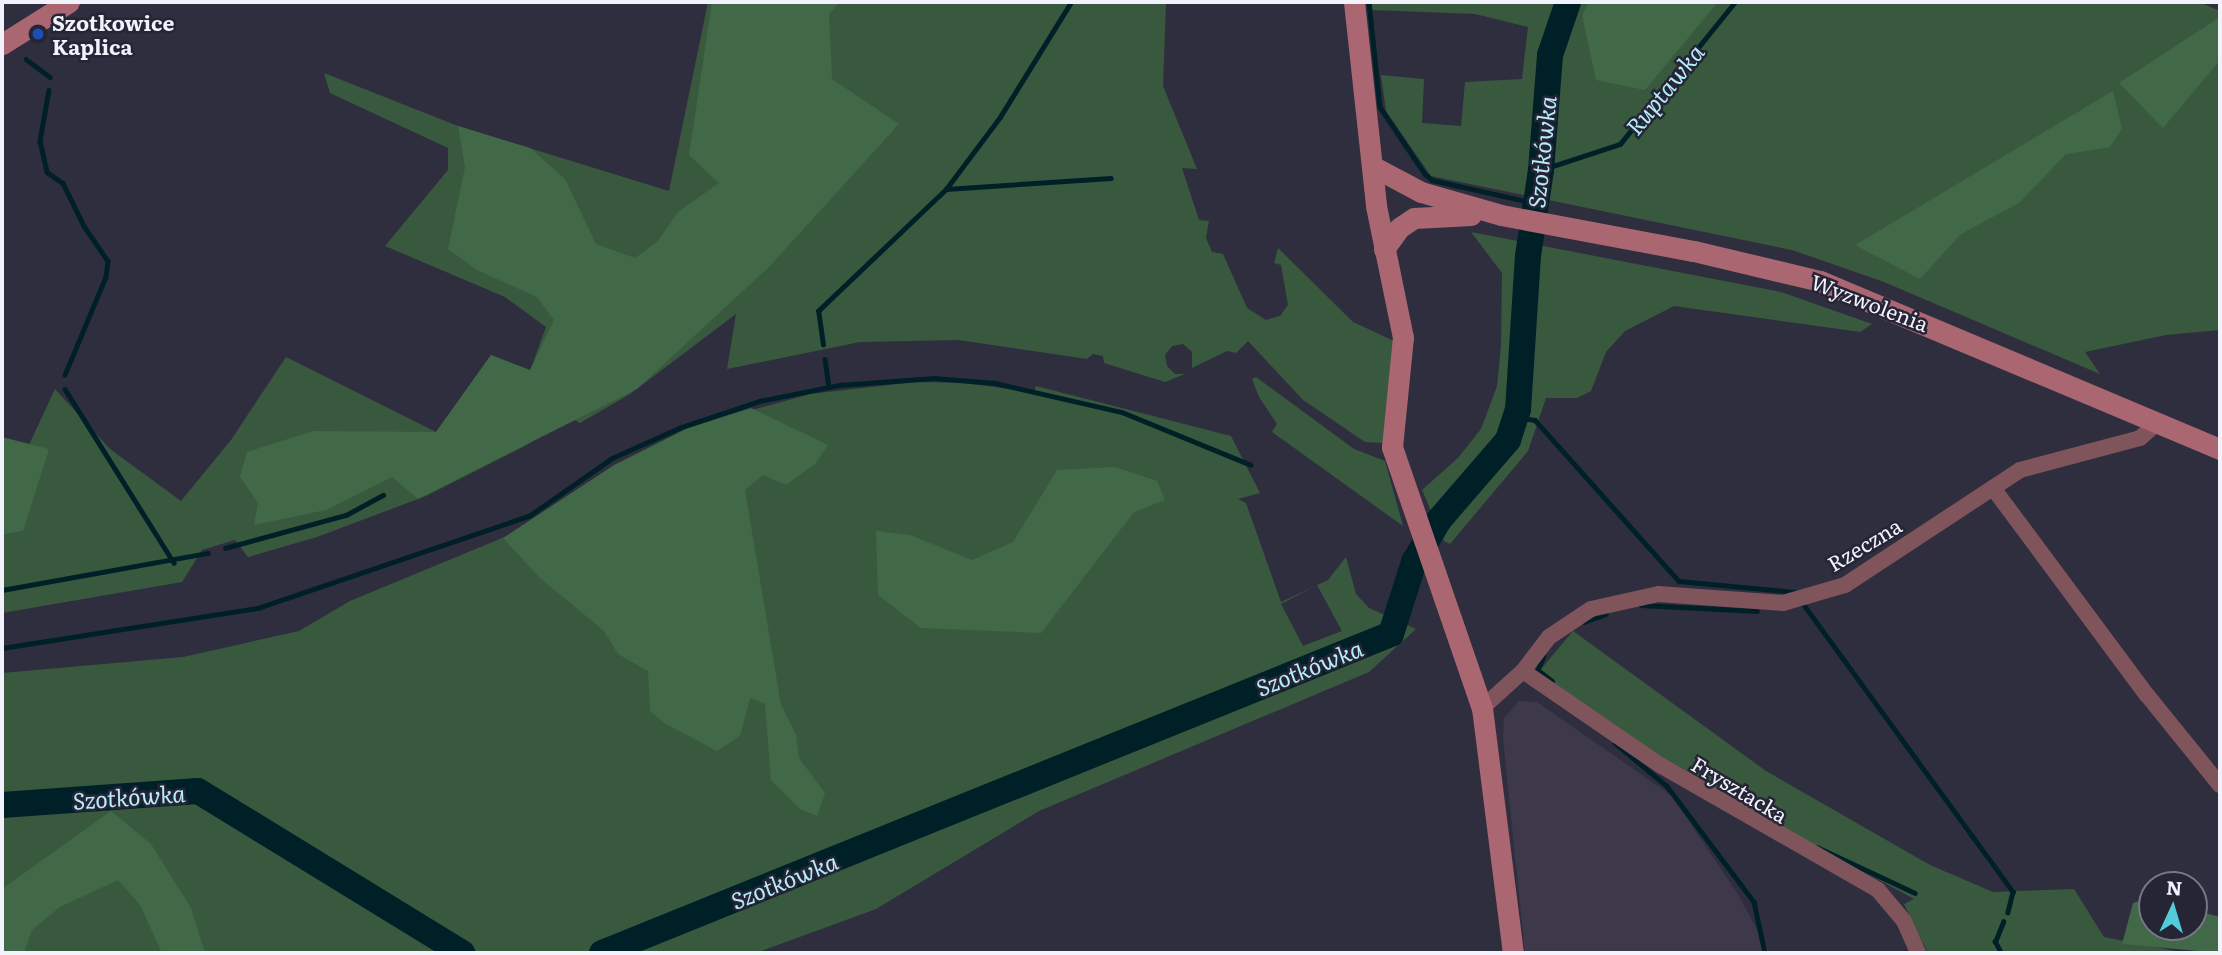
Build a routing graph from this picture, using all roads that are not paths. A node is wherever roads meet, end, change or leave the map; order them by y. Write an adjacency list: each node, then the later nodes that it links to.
1 (69, 2): 3 (street)
2 (1354, 2): 4 (street)
3 (2, 44)
4 (1372, 166): 5 (street); 6 (street)
5 (1415, 190): 6 (street); 7 (street)
6 (1376, 206): 8 (street); 9 (street)
7 (1508, 217): 8 (street); 10 (street, Wyzwolenia)
8 (1414, 218): 9 (street)
9 (1384, 249): 14 (street)
10 (2157, 423): 11 (street, Wyzwolenia); 12 (street, Rzeczna)
11 (2220, 449)
12 (1993, 488): 13 (street, Rzeczna); 15 (street)
13 (1523, 671): 14 (street, Rzeczna); 17 (street, Frysztacka)
14 (1482, 708): 16 (street)
15 (2220, 785)
16 (1513, 953)
17 (1919, 953)

